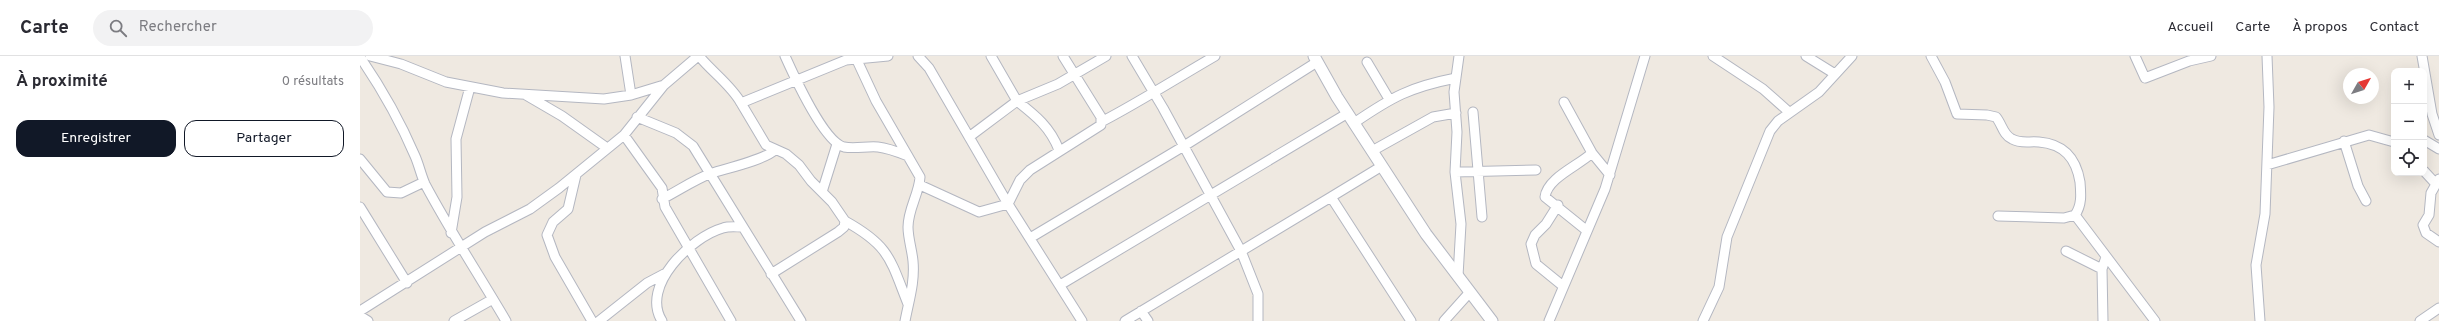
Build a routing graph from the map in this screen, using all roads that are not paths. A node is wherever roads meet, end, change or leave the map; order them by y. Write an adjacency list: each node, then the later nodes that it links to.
1 (370, 56): 26 (street)
2 (625, 56): 36 (street)
3 (699, 56): 32 (street); 40 (street)
4 (785, 56): 31 (street)
5 (888, 56): 23 (street)
6 (918, 56): 50 (street)
7 (991, 56): 38 (street)
8 (1063, 56): 29 (street)
9 (1106, 56): 29 (street)
10 (1132, 56): 34 (street)
11 (1215, 56): 34 (street)
12 (1459, 56): 30 (street)
13 (1645, 56): 72 (street)
14 (1713, 56): 42 (street)
15 (1806, 56): 28 (street)
16 (1852, 56): 28 (street)
17 (1931, 56): 84 (street)
18 (2136, 56): 24 (street)
19 (2211, 56): 24 (street)
20 (2267, 56): 64 (street)
21 (2422, 56): 49 (street)
22 (360, 57): 74 (street)
23 (855, 57): 31 (street); 62 (street)
24 (2201, 57)
25 (1315, 59): 43 (street); 55 (street)
26 (403, 60): 33 (street)
27 (1367, 62): 37 (street)
28 (1834, 74): 42 (street)
29 (1073, 75): 38 (street); 46 (street)
30 (1456, 78): 37 (street); 44 (street)
31 (796, 79): 40 (street); 54 (street)
32 (664, 85): 36 (street); 45 (street)
33 (470, 87): 35 (street); 90 (street)
34 (1154, 91): 46 (street); 55 (street)
35 (525, 94): 36 (street); 56 (street)
36 (631, 95)
37 (1389, 99): 47 (street)
38 (1017, 101): 50 (street); 59 (street)
39 (1564, 102): 61 (street)
40 (741, 103): 58 (street)
41 (1473, 112): 67 (street)
42 (1789, 112): 129 (street)
43 (1348, 113): 47 (street); 77 (street)
44 (1456, 113): 60 (street); 68 (street)
45 (637, 117): 48 (street); 70 (street)
46 (1103, 121): 59 (street)
47 (1354, 123): 60 (street)
48 (624, 135): 56 (street); 79 (street)
49 (2439, 135)
50 (969, 137): 81 (street)
51 (2344, 141): 52 (street); 64 (street); 80 (street)
52 (2391, 141)
53 (2427, 142): 57 (street)
54 (837, 144): 62 (street); 76 (street)
55 (1184, 146): 77 (street); 91 (street)
56 (607, 148): 71 (street)
57 (2439, 149)
58 (774, 150): 70 (street); 76 (street)
59 (1059, 150): 81 (street)
60 (1372, 151): 65 (street)
61 (1592, 153): 72 (street); 82 (street)
62 (908, 156): 75 (street)
63 (360, 159): 74 (street)
64 (2267, 165): 132 (street)
65 (1382, 166): 78 (street); 101 (street)
66 (1536, 170): 67 (street)
67 (1476, 171): 68 (street); 86 (street)
68 (1455, 172): 101 (street)
69 (2427, 173): 73 (street)
70 (711, 174): 79 (street); 88 (street)
71 (576, 175): 93 (street); 115 (street)
72 (1610, 175): 89 (street)
73 (2438, 181): 92 (street)
74 (424, 182): 90 (street)
75 (920, 185): 81 (street); 107 (street)
76 (822, 192): 87 (street)
77 (1211, 196): 95 (street); 103 (street)
78 (1331, 197): 95 (street); 125 (street)
79 (662, 199): 94 (street)
80 (2366, 201)
81 (1008, 204): 91 (street)
82 (1558, 205): 89 (street); 104 (street)
83 (360, 208): 102 (street)
84 (2075, 215): 85 (street); 97 (street)
85 (1998, 216)
86 (1482, 217)
87 (845, 221): 100 (street); 107 (street)
88 (742, 227): 94 (street); 100 (street)
89 (1586, 230): 104 (street)
90 (451, 233): 93 (street)
91 (1030, 238): 103 (street)
92 (2439, 242)
93 (461, 246): 102 (street); 106 (street)
94 (688, 248): 99 (street); 118 (street)
95 (1241, 251): 110 (street); 124 (street)
96 (2066, 251): 98 (street)
97 (2106, 257): 98 (street); 131 (street)
98 (2102, 269): 130 (street)
99 (664, 274): 116 (street); 117 (street)
100 (771, 274): 119 (street)
101 (1458, 276): 105 (street)
102 (407, 283): 109 (street)
103 (1060, 285): 121 (street)
104 (1562, 286): 128 (street)
105 (1470, 292): 126 (street); 127 (street)
106 (493, 299): 113 (street); 114 (street)
107 (908, 304): 120 (street)
108 (2439, 308): 133 (street)
109 (360, 311)
110 (1142, 311): 122 (street); 123 (street)
111 (360, 316): 112 (street)
112 (368, 321)
113 (454, 321)
114 (506, 321)
115 (592, 321)
116 (599, 321)
117 (662, 321)
118 (731, 321)
119 (801, 321)
120 (905, 321)
121 (1082, 321)
122 (1125, 321)
123 (1148, 321)
124 (1258, 321)
125 (1410, 321)
126 (1444, 321)
127 (1492, 321)
128 (1549, 321)
129 (1703, 321)
130 (2103, 321)
131 (2155, 321)
132 (2260, 321)
133 (2420, 321)

